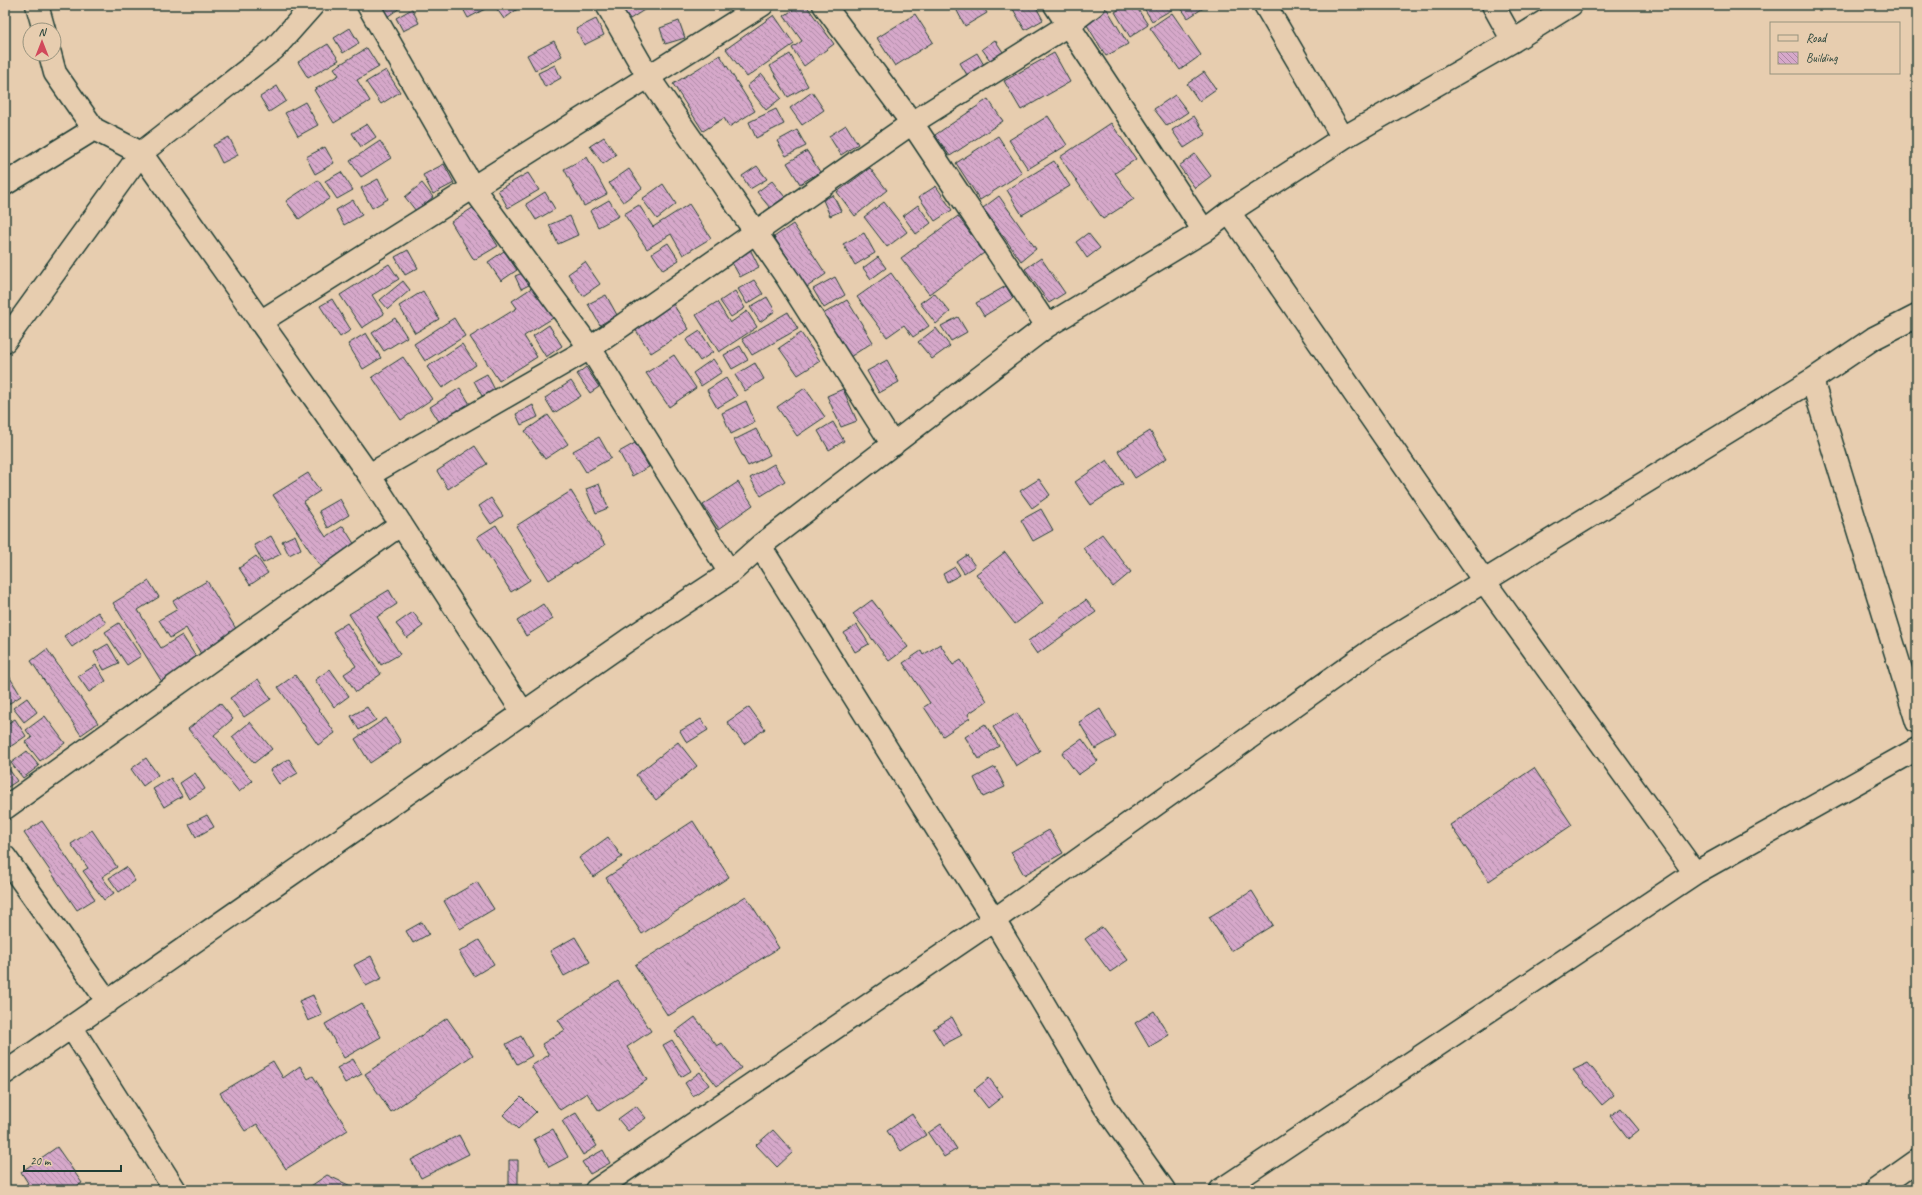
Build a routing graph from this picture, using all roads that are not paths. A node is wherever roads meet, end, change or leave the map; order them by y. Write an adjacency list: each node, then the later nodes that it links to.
1 (38, 5): 12 (street)
2 (313, 5): 20 (street)
3 (368, 5): 22 (street)
4 (607, 5): 16 (street)
5 (762, 5): 16 (street)
6 (824, 5): 17 (street)
7 (1055, 5): 13 (street)
8 (1094, 5): 13 (street)
9 (1265, 5): 19 (street)
10 (1493, 5): 14 (street)
11 (1571, 5): 14 (street)
12 (42, 22)
13 (1068, 25): 17 (street); 24 (street)
14 (1513, 41): 19 (street)
15 (52, 62): 18 (street)
16 (649, 78): 22 (street); 25 (street)
17 (912, 123): 25 (street); 28 (street)
18 (94, 129): 20 (street); 21 (street)
19 (1343, 138): 23 (street)
20 (141, 153): 27 (street); 29 (street)
21 (5, 183)
22 (473, 188): 27 (street); 30 (street)
23 (1229, 212): 24 (street); 37 (street)
24 (1204, 231): 28 (street)
25 (755, 233): 30 (street); 32 (street)
26 (1917, 316): 31 (street)
27 (260, 322): 33 (street)
28 (1047, 326): 32 (street)
29 (5, 341)
30 (590, 348): 33 (street); 36 (street)
31 (1812, 380): 37 (street); 39 (street)
32 (893, 445): 35 (street)
33 (368, 475): 34 (street)
34 (401, 524): 38 (street); 41 (street)
35 (760, 546): 36 (street); 44 (street)
36 (730, 573): 38 (street)
37 (1484, 581): 43 (street); 44 (street)
38 (524, 714): 45 (street)
39 (1917, 722)
40 (1917, 749): 43 (street)
41 (5, 808)
42 (5, 857): 45 (street)
43 (1695, 873): 52 (street)
44 (994, 920): 50 (street); 51 (street)
45 (108, 1002): 46 (street)
46 (72, 1028): 47 (street); 49 (street)
47 (5, 1073)
48 (1917, 1161): 53 (street)
49 (176, 1190)
50 (596, 1190)
51 (1164, 1190)
52 (1221, 1190)
53 (1876, 1190)

